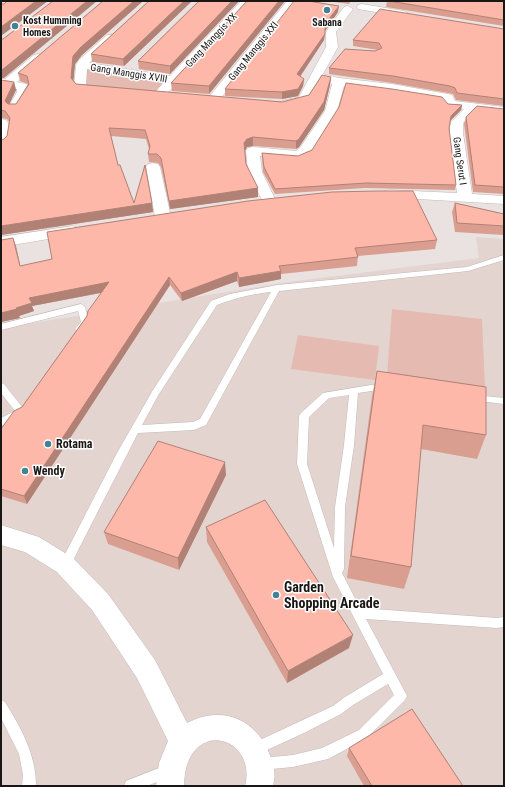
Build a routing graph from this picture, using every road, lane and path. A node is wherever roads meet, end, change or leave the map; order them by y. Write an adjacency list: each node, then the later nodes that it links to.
1 (247, 1): 13 (street, Gang Manggis XX)
2 (297, 1): 22 (street, Gang Manggis XXI)
3 (364, 4): 4 (street); 6 (street)
4 (416, 16)
5 (122, 27): 10 (street, Gang Manggis XVIII)
6 (330, 49): 7 (street); 12 (street)
7 (345, 51)
8 (44, 52): 15 (street)
9 (139, 61): 11 (street)
10 (82, 65): 11 (street, Gang Manggis XVIII); 16 (street)
11 (128, 72): 13 (street, Gang Manggis XVIII)
12 (316, 76): 14 (street); 18 (street)
13 (174, 80): 19 (street, Gang Manggis XX)
14 (339, 82): 23 (street); 26 (street)
15 (4, 83): 27 (street)
16 (113, 91)
17 (143, 94): 19 (street)
18 (306, 95): 23 (street); 25 (street)
19 (158, 96): 20 (street)
20 (174, 97)
21 (197, 99): 22 (street)
22 (213, 100): 24 (street)
23 (334, 100): 34 (street)
24 (226, 102)
25 (268, 104)
26 (472, 107): 28 (street); 33 (street, Gang Serut I)
27 (14, 108)
28 (504, 111)
29 (1, 123): 30 (street)
30 (1, 143)
31 (153, 167): 36 (street)
32 (376, 194): 33 (street)
33 (465, 197): 35 (street)
34 (285, 200)
35 (504, 200)
36 (148, 219)
37 (88, 228): 38 (street)
38 (1, 242)
39 (504, 257): 40 (lane)
40 (277, 288): 49 (lane); 49 (lane)
41 (1, 327): 42 (lane)
42 (76, 335)
43 (1, 386): 48 (lane)
44 (354, 391): 45 (lane); 52 (lane); 52 (lane)
45 (394, 391)
46 (465, 397): 47 (lane)
47 (504, 401)
48 (1, 422)
49 (136, 429): 51 (lane)
50 (1, 535): 51 (street)
51 (65, 564): 57 (street)
52 (338, 577): 53 (lane)
53 (357, 613): 54 (lane); 55 (lane)
54 (504, 622)
55 (391, 676): 58 (lane); 58 (lane)
56 (1, 706): 60 (lane)
57 (183, 742): 58 (street); 59 (street)
58 (259, 773)
59 (170, 778): 61 (lane)
60 (29, 786)
61 (131, 786)

